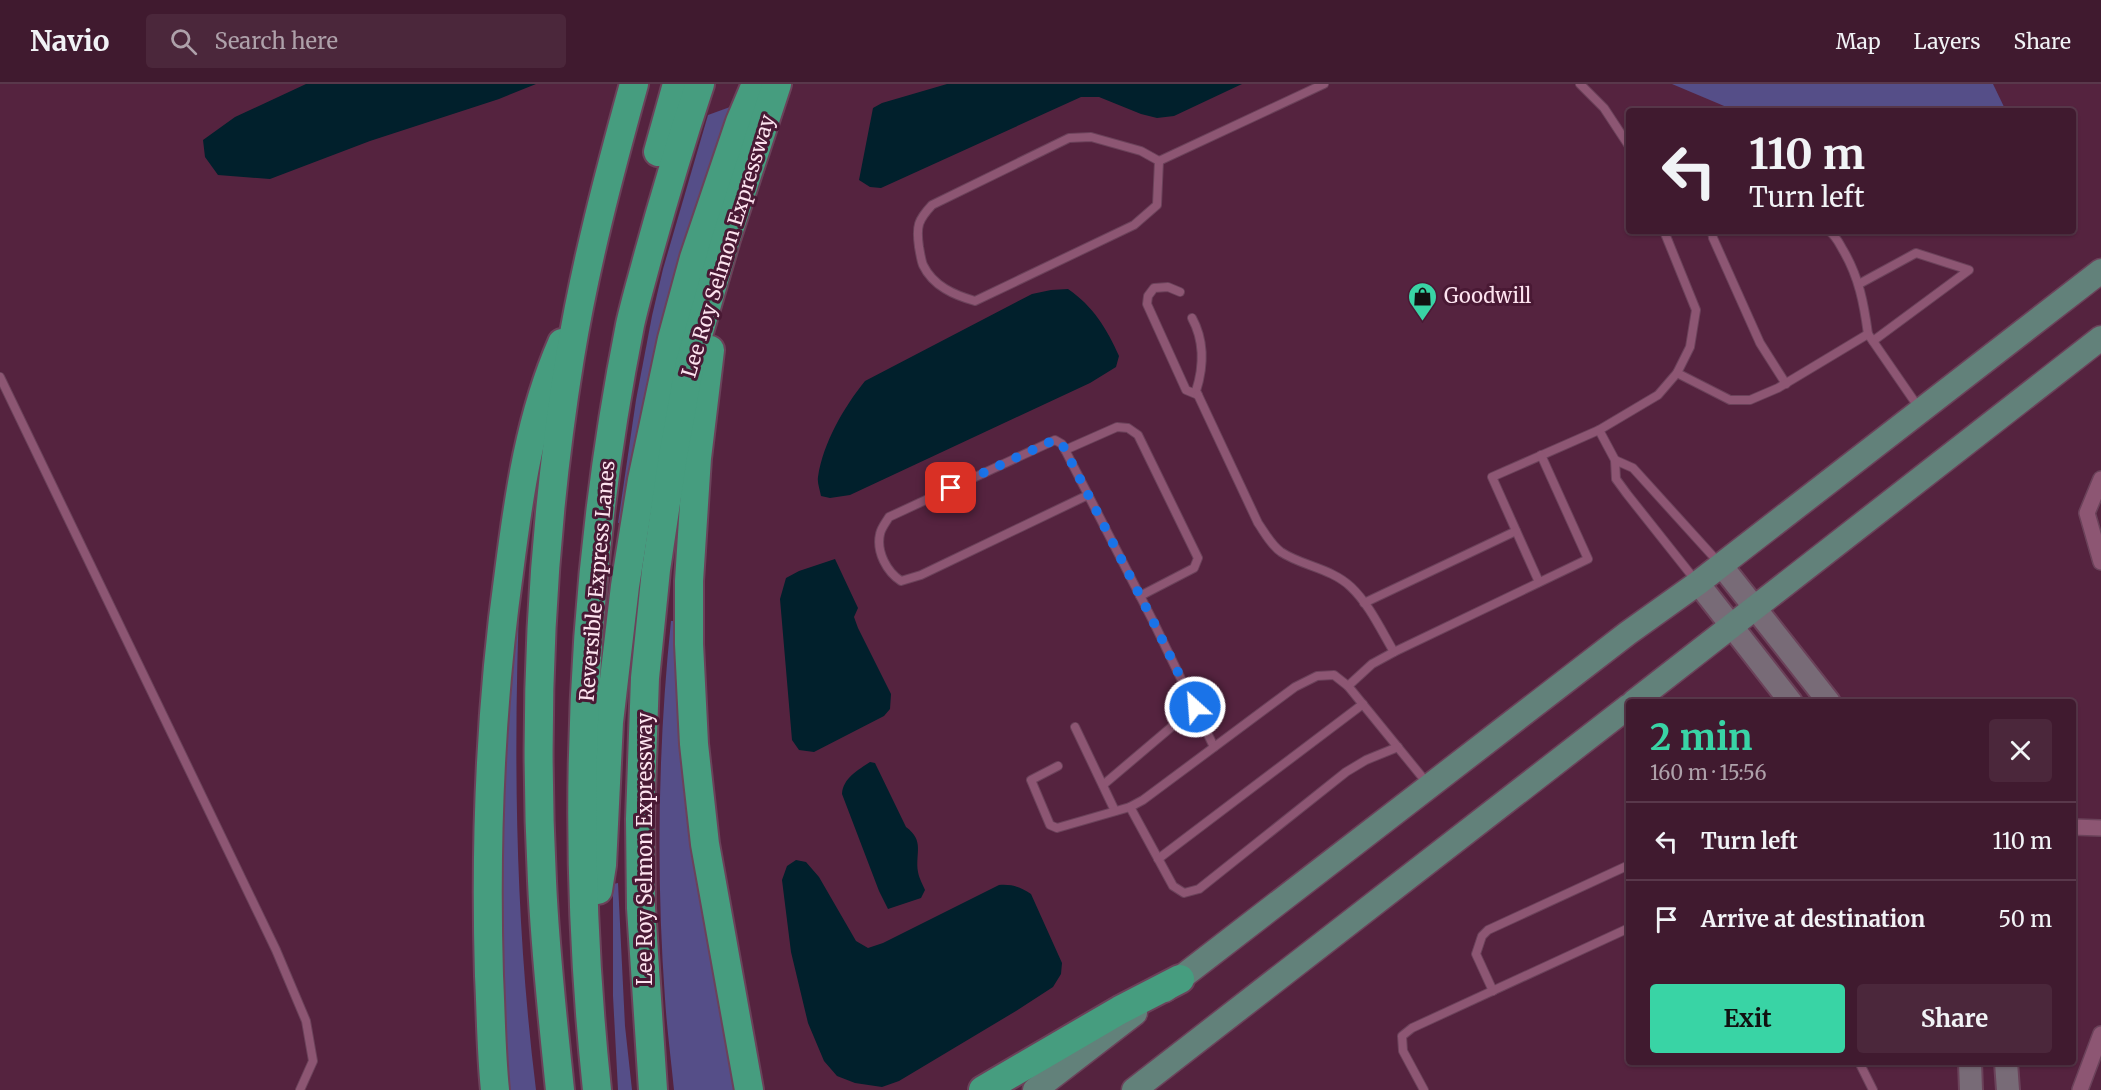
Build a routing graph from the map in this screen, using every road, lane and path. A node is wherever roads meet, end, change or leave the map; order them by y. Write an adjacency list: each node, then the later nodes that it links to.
1 (634, 84): 17 (highway)
2 (677, 84): 7 (highway)
3 (700, 84): 7 (highway, Reversible Express Lanes)
4 (1324, 84): 9 (lane)
5 (1580, 84): 8 (lane)
6 (765, 90): 14 (highway, Lee Roy Selmon Expressway); 62 (highway)
7 (675, 129): 62 (highway, Reversible Express Lanes)
8 (1626, 141)
9 (1159, 161): 9 (lane)
10 (1665, 234): 21 (lane)
11 (1712, 234): 23 (lane)
12 (1833, 234): 15 (lane)
13 (2101, 271): 25 (main road)
14 (716, 279): 66 (highway); 74 (highway, Lee Roy Selmon Expressway)
15 (1859, 284): 19 (lane); 19 (lane)
16 (1180, 292): 24 (lane)
17 (580, 306): 71 (highway); 72 (highway)
18 (1192, 318): 24 (lane)
19 (1870, 338): 23 (lane); 25 (lane)
20 (2101, 338): 39 (main road)
21 (1677, 373): 23 (lane); 26 (lane)
22 (0, 377): 70 (lane)
23 (1786, 384)
24 (1198, 395): 38 (lane)
25 (1920, 410): 34 (main road)
26 (1599, 430): 28 (lane); 29 (lane)
27 (1065, 450): 31 (lane); 31 (lane); 37 (lane)
28 (1541, 455): 32 (lane); 35 (lane)
29 (1615, 460): 34 (lane); 36 (lane)
30 (2101, 479): 33 (street)
31 (1088, 495): 37 (lane)
32 (1516, 531): 35 (lane); 38 (lane)
33 (2101, 562)
34 (1721, 565): 36 (main road); 39 (street)
35 (1539, 582): 41 (lane)
36 (1698, 583): 40 (street); 54 (main road)
37 (1140, 596): 47 (lane)
38 (1364, 603): 41 (lane)
39 (1757, 608): 40 (main road); 45 (street)
40 (1733, 626): 43 (main road); 44 (street)
41 (1394, 652): 42 (lane)
42 (1348, 686): 46 (lane); 50 (lane)
43 (1639, 699)
44 (1789, 699)
45 (1827, 699)
46 (1363, 704): 51 (lane); 59 (lane)
47 (1195, 707): 50 (lane); 53 (lane)
48 (1626, 708): 79 (main road)
49 (1075, 727): 53 (lane)
50 (1214, 747): 55 (lane)
51 (1398, 747): 54 (lane); 59 (lane)
52 (1058, 766): 56 (lane)
53 (1103, 785): 56 (lane)
54 (1430, 786): 63 (main road)
55 (1130, 807): 56 (lane); 59 (lane)
56 (1115, 811)
57 (2076, 827): 58 (street)
58 (2101, 828)
59 (1158, 859)
60 (1626, 866): 64 (lane)
61 (1626, 929): 64 (lane)
62 (587, 954): 73 (highway, Reversible Express Lanes)
63 (1180, 979): 77 (highway); 78 (main road)
64 (1493, 991): 80 (lane)
65 (2101, 1034): 84 (street)
66 (742, 1048): 75 (highway); 76 (highway)
67 (1860, 1065): 81 (lane)
68 (1970, 1065): 82 (street)
69 (2006, 1065): 83 (street)
70 (300, 1090)
71 (495, 1090)
72 (560, 1090)
73 (597, 1090)
74 (653, 1090)
75 (749, 1090)
76 (770, 1090)
77 (983, 1090)
78 (1035, 1090)
79 (1134, 1090)
80 (1424, 1090)
81 (1873, 1090)
82 (1971, 1090)
83 (2008, 1090)
84 (2080, 1090)

